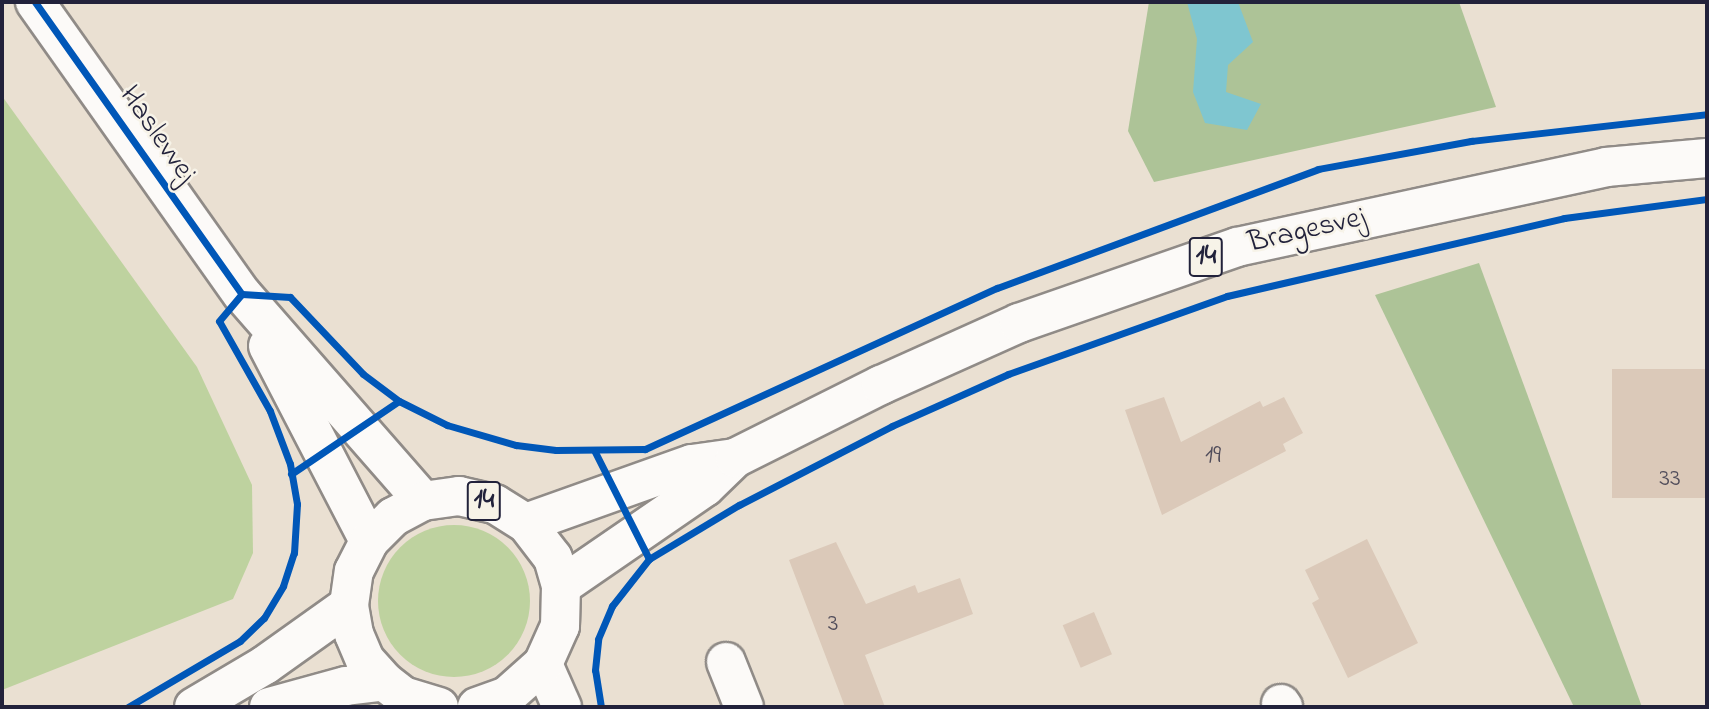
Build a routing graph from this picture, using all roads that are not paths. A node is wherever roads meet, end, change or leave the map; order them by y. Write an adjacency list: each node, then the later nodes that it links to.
1 (35, 2): 3 (main road, Haslevvej)
2 (1707, 158): 4 (main road, Bragesvej / 14)
3 (242, 294): 5 (main road, Haslevvej); 7 (main road, Haslevvej)
4 (735, 458): 6 (main road, Bragesvej / 14); 8 (main road, Bragesvej)
5 (423, 501): 6 (main road, 14); 7 (main road, 14)
6 (526, 523): 8 (main road, 14)
7 (369, 541): 9 (main road, 14)
8 (561, 586): 11 (main road, 14)
9 (349, 605): 12 (main road, 14); 13 (main road)
10 (726, 662): 18 (main road)
11 (543, 664): 16 (main road, 14); 17 (main road)
12 (384, 681): 14 (main road); 15 (main road, 14)
13 (194, 707)
14 (269, 707)
15 (439, 707)
16 (483, 707)
17 (562, 707)
18 (744, 707)

